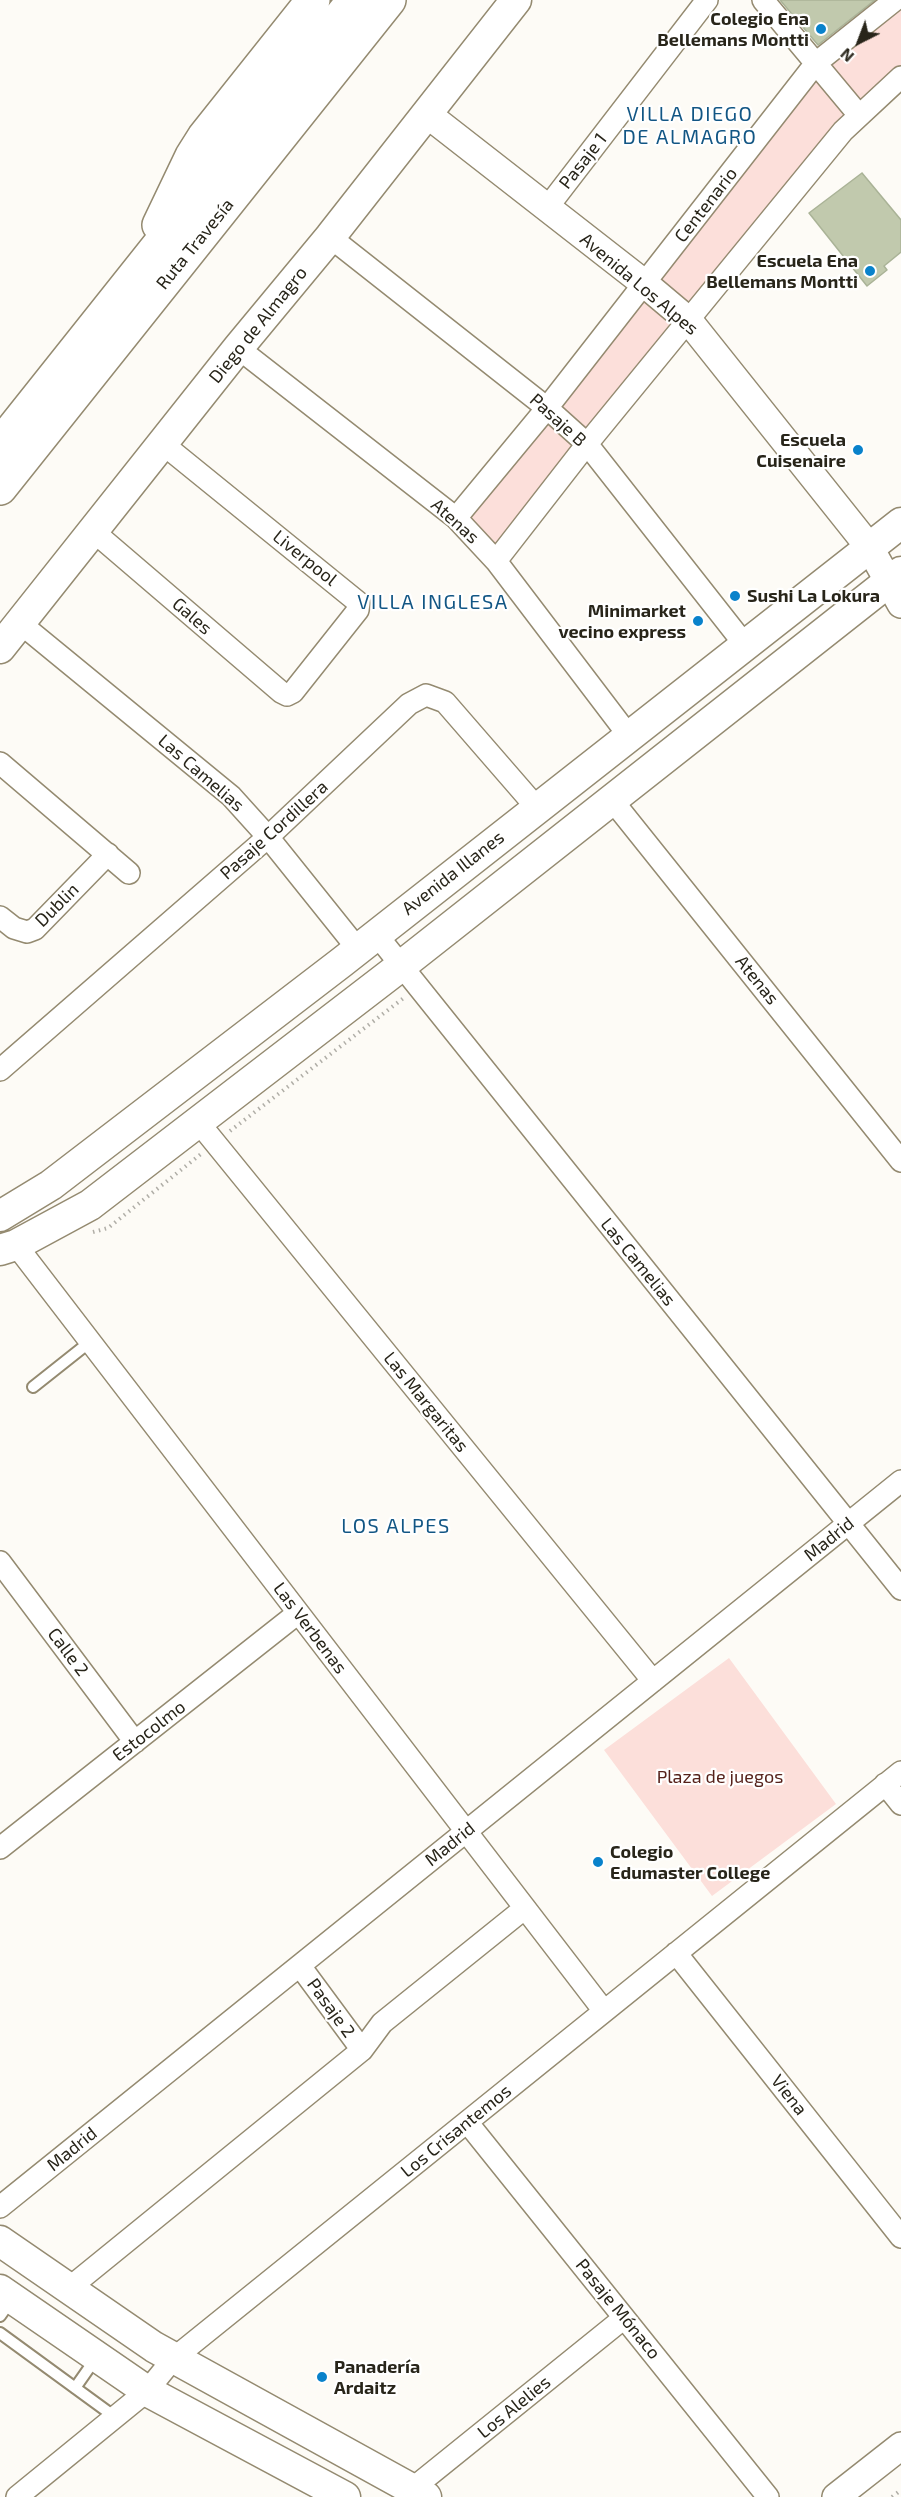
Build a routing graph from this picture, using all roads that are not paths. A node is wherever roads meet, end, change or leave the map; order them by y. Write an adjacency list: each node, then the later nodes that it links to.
1 (313, 0): 15 (highway)
2 (354, 0): 15 (highway, Ruta Travesía)
3 (390, 0): 23 (highway, Ruta Travesía)
4 (516, 0): 11 (main road, Diego de Almagro)
5 (707, 0): 13 (street, Pasaje 1)
6 (763, 0): 9 (street)
7 (895, 0): 8 (street); 9 (street, Centenario)
8 (901, 8)
9 (816, 63): 12 (street); 16 (street, Centenario)
10 (901, 77): 12 (street)
11 (427, 114): 13 (street, Avenida Los Alpes); 14 (main road, Diego de Almagro)
12 (858, 114): 17 (street)
13 (547, 208): 16 (street, Avenida Los Alpes)
14 (330, 237): 18 (main road, Diego de Almagro); 19 (street, Pasaje B)
15 (135, 275): 22 (highway, Ruta Travesía)
16 (645, 284): 17 (street, Avenida Los Alpes); 19 (street, Centenario)
17 (689, 321): 21 (street); 27 (street, Avenida Los Alpes)
18 (238, 348): 20 (main road, Diego de Almagro); 24 (street, Atenas)
19 (547, 408): 21 (street, Pasaje B); 24 (street, Centenario)
20 (163, 444): 26 (main road, Diego de Almagro); 33 (street, Liverpool)
21 (587, 444): 28 (street); 31 (street, Pasaje B)
22 (0, 445)
23 (0, 488)
24 (456, 518): 28 (street, Atenas)
25 (901, 523): 27 (main road, Avenida Illanes)
26 (93, 531): 30 (main road, Diego de Almagro); 33 (street, Gales)
27 (870, 548): 29 (street, Avenida Los Alpes); 31 (main road, Avenida Illanes)
28 (496, 561): 34 (street, Atenas)
29 (897, 586): 36 (main road)
30 (20, 623): 32 (main road, Diego de Almagro); 38 (street, Las Camelias)
31 (745, 645): 34 (main road, Avenida Illanes)
32 (0, 648)
33 (293, 692)
34 (629, 736): 37 (main road, Avenida Illanes)
35 (0, 763): 39 (street)
36 (612, 800): 43 (main road); 46 (street, Atenas)
37 (537, 808): 38 (street, Pasaje Cordillera); 42 (main road, Avenida Illanes)
38 (268, 837): 42 (street, Las Camelias); 44 (street, Pasaje Cordillera)
39 (108, 854): 40 (street); 41 (street, Dublin)
40 (129, 873)
41 (0, 917)
42 (367, 941): 43 (street, Las Camelias); 47 (main road, Avenida Illanes)
43 (401, 966): 45 (main road); 52 (street, Las Camelias)
44 (0, 1070)
45 (199, 1123): 48 (main road); 56 (street, Las Margaritas)
46 (901, 1161)
47 (4, 1207)
48 (8, 1247): 49 (street, Las Verbenas)
49 (91, 1341): 50 (lane); 55 (street, Las Verbenas)
50 (33, 1388)
51 (901, 1481): 52 (street, Madrid)
52 (849, 1524): 54 (street, Las Camelias); 56 (street, Madrid)
53 (0, 1562): 57 (street, Calle 2)
54 (901, 1588)
55 (298, 1613): 57 (street, Estocolmo); 60 (street, Las Verbenas)
56 (653, 1681): 60 (street, Madrid)
57 (135, 1742): 61 (street, Estocolmo)
58 (893, 1778): 59 (street); 63 (street, Los Crisantemos)
59 (901, 1804)
60 (466, 1831): 62 (street, Las Verbenas); 64 (street, Madrid)
61 (0, 1848)
62 (525, 1908): 65 (street, Las Verbenas); 66 (street)
63 (676, 1953): 65 (street, Los Crisantemos); 69 (street, Viena)
64 (300, 1966): 66 (street, Pasaje 2); 68 (street, Madrid)
65 (604, 2012): 67 (street, Los Crisantemos)
66 (362, 2050): 71 (street)
67 (467, 2122): 73 (street, Pasaje Mónaco); 76 (street, Los Crisantemos)
68 (0, 2207)
69 (901, 2237)
70 (0, 2241): 71 (main road)
71 (68, 2289): 76 (main road)
72 (4, 2302): 75 (main road)
73 (624, 2318): 81 (street, Los Alelies); 84 (street, Pasaje Mónaco)
74 (0, 2333): 77 (lane)
75 (96, 2358): 77 (lane); 78 (main road)
76 (173, 2359): 78 (street, Los Crisantemos); 81 (main road)
77 (75, 2388): 79 (lane)
78 (147, 2391): 79 (street, Los Crisantemos); 83 (main road)
79 (115, 2417): 82 (street, Los Crisantemos)
80 (901, 2446): 85 (street)
81 (415, 2494)
82 (17, 2497)
83 (345, 2497)
84 (768, 2497)
85 (836, 2497)

